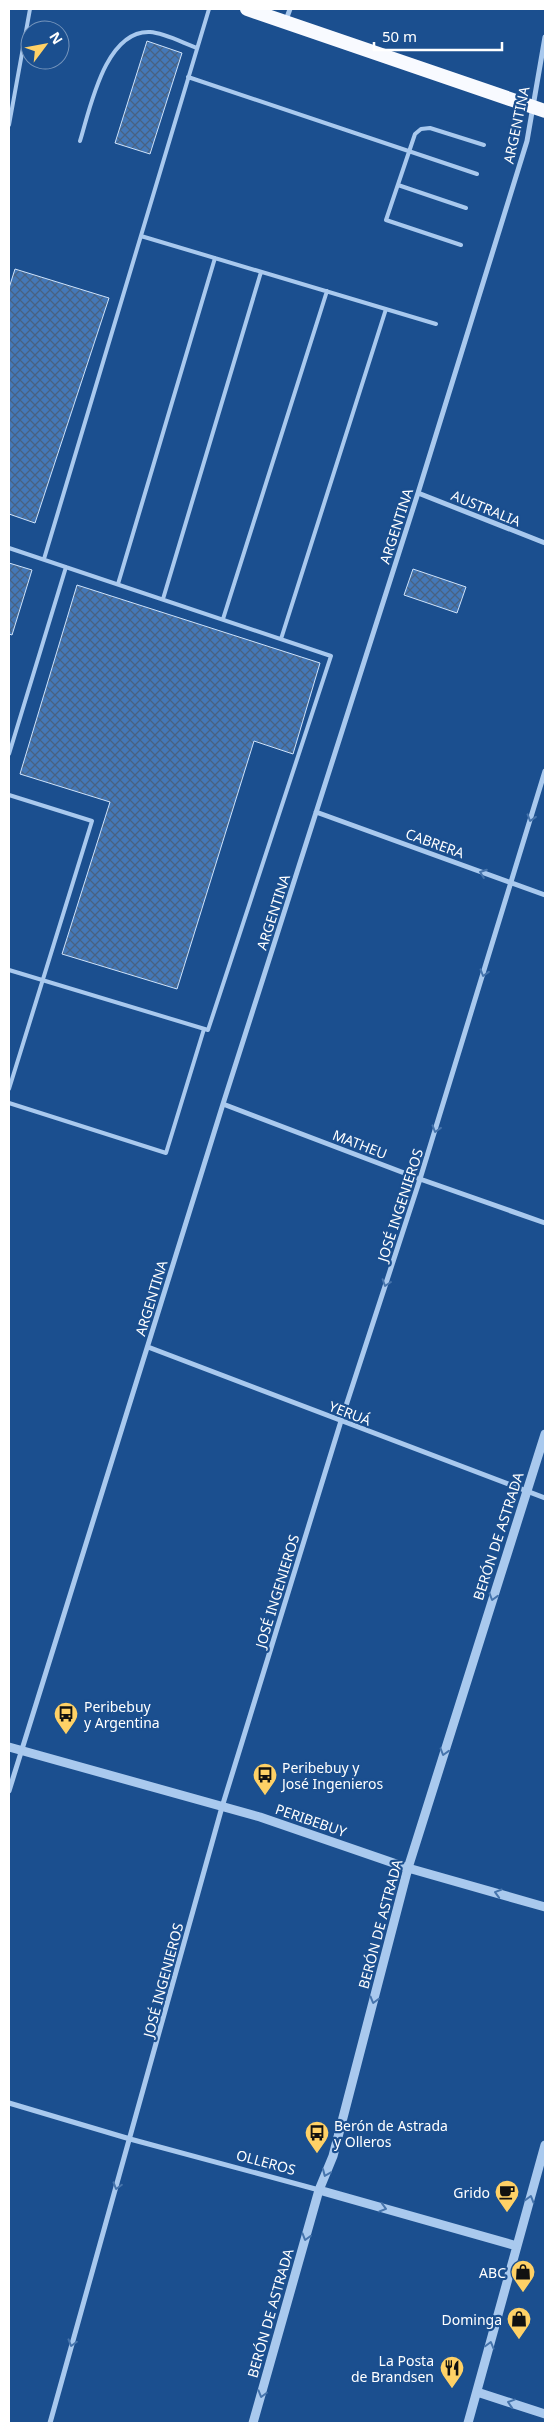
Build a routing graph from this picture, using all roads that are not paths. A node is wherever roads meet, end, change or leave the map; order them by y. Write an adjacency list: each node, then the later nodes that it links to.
1 (30, 9): 9 (lane)
2 (209, 9): 6 (lane)
3 (248, 9): 4 (highway)
4 (288, 15): 8 (highway)
5 (545, 37): 8 (street, ARGENTINA)
6 (197, 48): 7 (lane); 10 (lane)
7 (188, 77): 12 (lane); 16 (lane)
8 (539, 109): 23 (street, ARGENTINA)
9 (9, 125)
10 (80, 141)
11 (484, 145): 12 (lane)
12 (409, 151): 13 (lane); 14 (lane)
13 (477, 174)
14 (398, 185): 15 (lane); 17 (lane)
15 (466, 208)
16 (141, 236): 18 (lane); 26 (lane)
17 (461, 245)
18 (215, 258): 19 (lane); 28 (lane)
19 (261, 272): 20 (lane); 29 (lane)
20 (327, 291): 21 (lane); 30 (lane)
21 (386, 309): 22 (lane); 31 (lane)
22 (436, 324)
23 (418, 493): 24 (street, AUSTRALIA); 35 (street, ARGENTINA)
24 (545, 543)
25 (9, 548): 26 (lane)
26 (44, 559): 27 (lane)
27 (66, 567): 28 (lane); 32 (lane)
28 (118, 584): 29 (lane)
29 (162, 599): 30 (lane)
30 (223, 619): 31 (lane)
31 (281, 639): 40 (lane)
32 (9, 754)
33 (545, 771): 36 (street, JOSÉ INGENIEROS, one-way to 36)
34 (9, 795): 39 (lane)
35 (316, 812): 36 (street, CABRERA, one-way to 35); 43 (street, ARGENTINA)
36 (512, 883): 37 (street, CABRERA); 44 (street, JOSÉ INGENIEROS, one-way to 44)
37 (545, 895)
38 (9, 970): 39 (lane)
39 (43, 980): 40 (lane); 41 (lane)
40 (204, 1029): 42 (lane)
41 (9, 1089)
42 (9, 1103)
43 (224, 1104): 44 (street, MATHEU); 46 (street, ARGENTINA)
44 (420, 1179): 45 (street, MATHEU); 47 (street, JOSÉ INGENIEROS, one-way to 47)
45 (545, 1223)
46 (148, 1347): 47 (street, YERUÁ); 52 (street, ARGENTINA)
47 (341, 1421): 49 (street, YERUÁ); 54 (street, JOSÉ INGENIEROS)
48 (545, 1434): 49 (street, BERÓN DE ASTRADA)
49 (526, 1491): 50 (street, YERUÁ); 55 (street, BERÓN DE ASTRADA, one-way to 55)
50 (545, 1498)
51 (9, 1747): 52 (street, PERIBEBUY)
52 (21, 1751): 53 (street, ARGENTINA); 54 (street, PERIBEBUY)
53 (9, 1791)
54 (222, 1807): 55 (street, PERIBEBUY); 58 (street, JOSÉ INGENIEROS)
55 (408, 1868): 56 (street, PERIBEBUY, one-way to 55); 60 (street, BERÓN DE ASTRADA, one-way to 60)
56 (545, 1907)
57 (9, 2103): 58 (street, OLLEROS)
58 (130, 2139): 60 (street, OLLEROS); 64 (street, JOSÉ INGENIEROS, one-way to 64)
59 (545, 2145): 61 (street, one-way to 59)
60 (319, 2190): 61 (street, OLLEROS, one-way to 61); 65 (street, BERÓN DE ASTRADA, one-way to 65)
61 (517, 2246): 62 (street, one-way to 61)
62 (477, 2392): 63 (street, one-way to 62); 66 (street)
63 (545, 2414)
64 (50, 2423)
65 (254, 2423)
66 (468, 2423)

